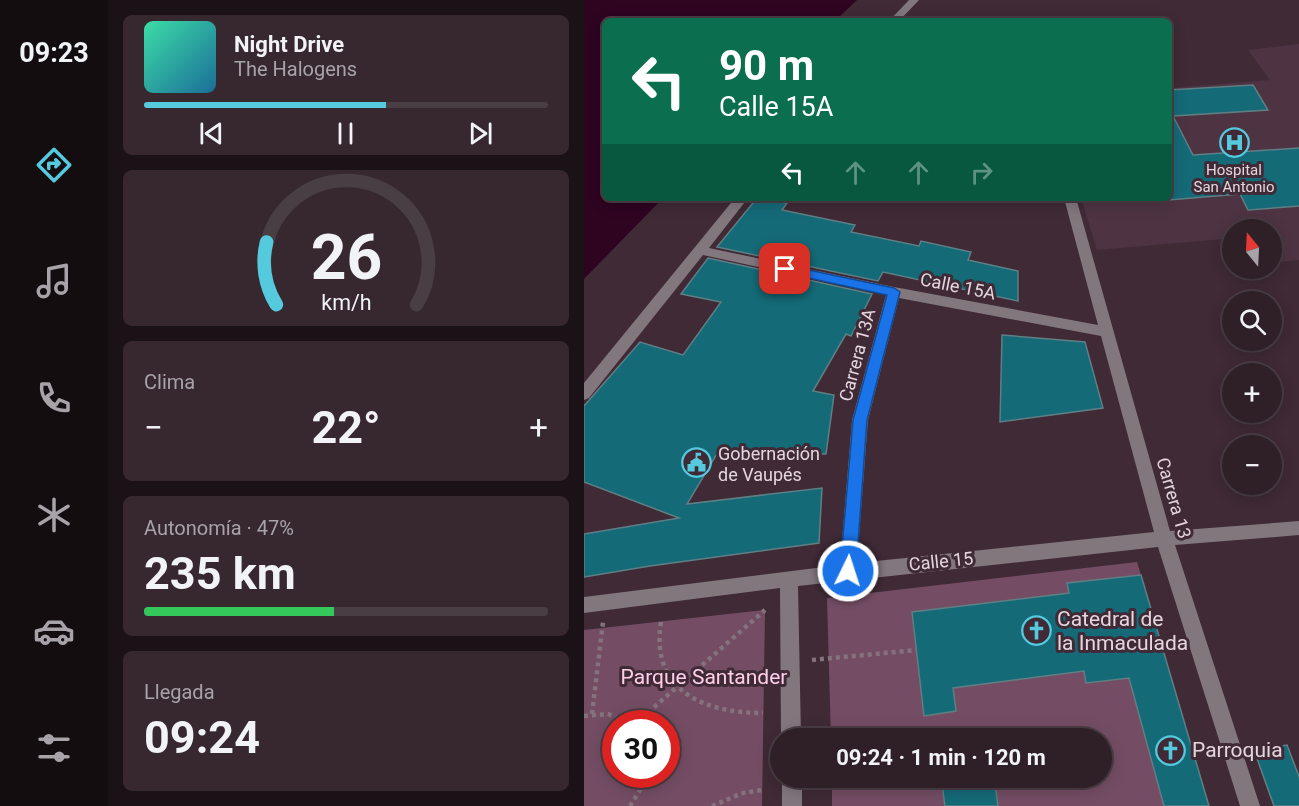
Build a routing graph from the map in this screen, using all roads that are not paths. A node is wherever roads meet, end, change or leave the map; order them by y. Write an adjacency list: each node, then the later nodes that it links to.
1 (914, 0): 2 (street)
2 (897, 18)
3 (740, 201): 5 (street)
4 (1071, 201): 7 (street, Carrera 13)
5 (698, 250): 6 (street, Calle 15A); 8 (street)
6 (894, 292): 7 (street, Calle 15A); 11 (street, Carrera 13A)
7 (1107, 332): 10 (street, Carrera 13)
8 (584, 394)
9 (1300, 528): 10 (street, Calle 15)
10 (1164, 538): 11 (street, Calle 15); 17 (street, Carrera 13)
11 (848, 571): 12 (street, Calle 15)
12 (789, 579): 13 (street, Calle 15); 14 (street)
13 (584, 605)
14 (791, 728)
15 (792, 788): 16 (street)
16 (792, 806)
17 (1250, 806)

